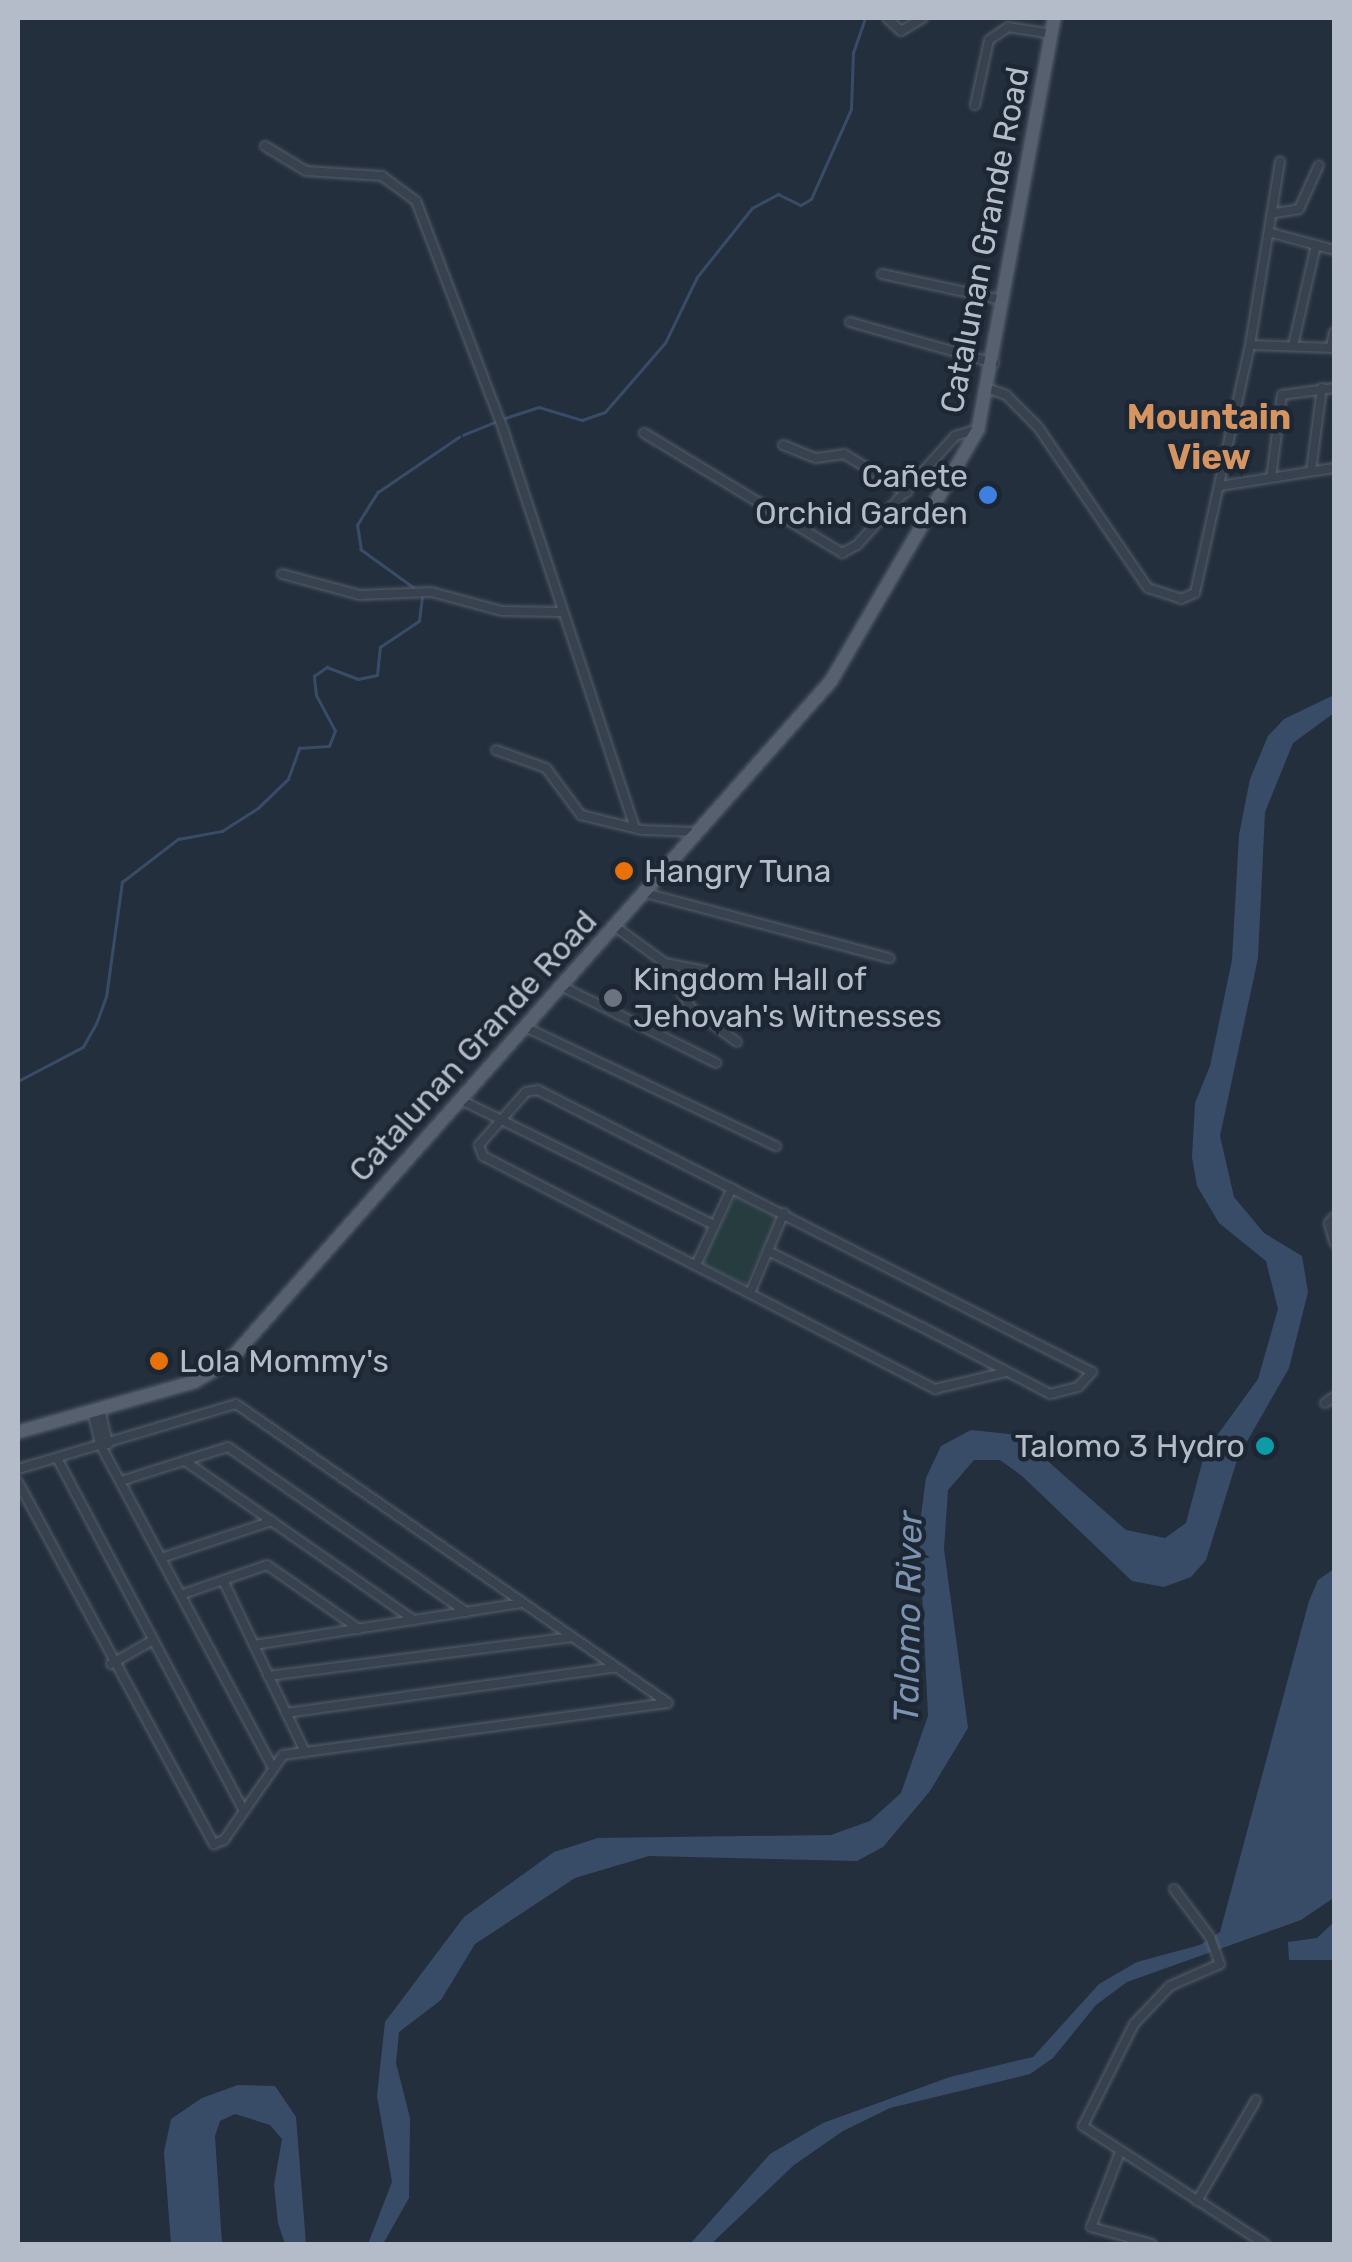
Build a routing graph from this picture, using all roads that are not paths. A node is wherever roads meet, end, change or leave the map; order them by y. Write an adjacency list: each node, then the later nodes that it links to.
1 (887, 18): 2 (street)
2 (923, 18)
3 (1054, 18): 4 (main road, Catalunan Grande Road)
4 (1052, 34): 5 (street); 14 (main road, Catalunan Grande Road)
5 (976, 105)
6 (265, 146): 33 (street)
7 (1280, 161): 9 (street)
8 (1319, 165): 9 (street)
9 (1275, 213): 10 (street)
10 (1272, 233): 11 (street); 17 (street)
11 (1316, 245): 12 (street); 18 (street)
12 (1334, 250)
13 (882, 274): 14 (street)
14 (1006, 300): 20 (main road, Catalunan Grande Road)
15 (850, 322): 20 (street)
16 (1334, 332): 19 (street)
17 (1250, 345): 18 (street); 30 (street)
18 (1293, 346): 19 (street)
19 (1333, 348)
20 (994, 364): 23 (main road, Catalunan Grande Road)
21 (1322, 388): 22 (street); 28 (street); 29 (street)
22 (1334, 388)
23 (989, 389): 24 (main road, Catalunan Grande Road); 30 (street)
24 (978, 429): 31 (street); 36 (main road, Catalunan Grande Road)
25 (644, 433): 31 (street)
26 (783, 445): 31 (street)
27 (1334, 468): 28 (street)
28 (1312, 471): 29 (street)
29 (1271, 478): 30 (street)
30 (1220, 486)
31 (907, 492)
32 (282, 574): 33 (street)
33 (562, 612): 35 (street)
34 (496, 750): 35 (street)
35 (635, 828): 36 (street)
36 (701, 834): 37 (main road, Catalunan Grande Road)
37 (649, 894): 38 (main road, Catalunan Grande Road); 39 (street)
38 (617, 928): 40 (street); 42 (main road, Catalunan Grande Road)
39 (890, 958)
40 (665, 963): 41 (street); 44 (street)
41 (710, 972)
42 (563, 987): 43 (main road, Catalunan Grande Road); 45 (street)
43 (526, 1027): 46 (main road, Catalunan Grande Road); 48 (street)
44 (737, 1042)
45 (716, 1063)
46 (459, 1099): 47 (street); 60 (main road, Catalunan Grande Road)
47 (500, 1120): 49 (street); 52 (street); 55 (street)
48 (776, 1146)
49 (732, 1188): 50 (street); 52 (street)
50 (784, 1213): 54 (street); 57 (street)
51 (1334, 1218): 53 (street)
52 (714, 1225): 55 (street)
53 (1334, 1242)
54 (768, 1251): 56 (street); 57 (street)
55 (696, 1265): 56 (street)
56 (750, 1293): 57 (street)
57 (1006, 1372)
58 (1334, 1397): 59 (street)
59 (1325, 1403)
60 (96, 1410): 61 (main road, Catalunan Grande Road); 62 (street)
61 (18, 1432)
62 (106, 1445): 63 (street); 66 (street); 72 (street)
63 (57, 1458): 65 (street); 77 (street)
64 (185, 1461): 66 (street); 68 (street); 73 (street)
65 (18, 1469)
66 (124, 1480): 69 (street)
67 (18, 1482): 79 (street)
68 (272, 1521): 69 (street); 74 (street)
69 (164, 1557): 71 (street)
70 (223, 1580): 71 (street); 75 (street); 78 (street)
71 (183, 1594): 84 (street)
72 (524, 1602): 73 (street); 76 (street)
73 (466, 1612): 74 (street)
74 (414, 1620): 75 (street)
75 (359, 1629): 78 (street)
76 (573, 1637): 80 (street); 81 (street)
77 (153, 1640): 79 (street); 85 (street)
78 (254, 1645): 81 (street)
79 (111, 1664): 85 (street)
80 (616, 1667): 82 (street); 83 (street)
81 (268, 1676): 82 (street)
82 (286, 1713): 83 (street)
83 (305, 1752): 84 (street)
84 (272, 1766): 85 (street)
85 (243, 1810)
86 (1174, 1889): 88 (street)
87 (1256, 2100): 89 (street)
88 (1120, 2152): 89 (street); 90 (street)
89 (1197, 2200): 91 (street)
90 (1152, 2244)
91 (1265, 2244)

